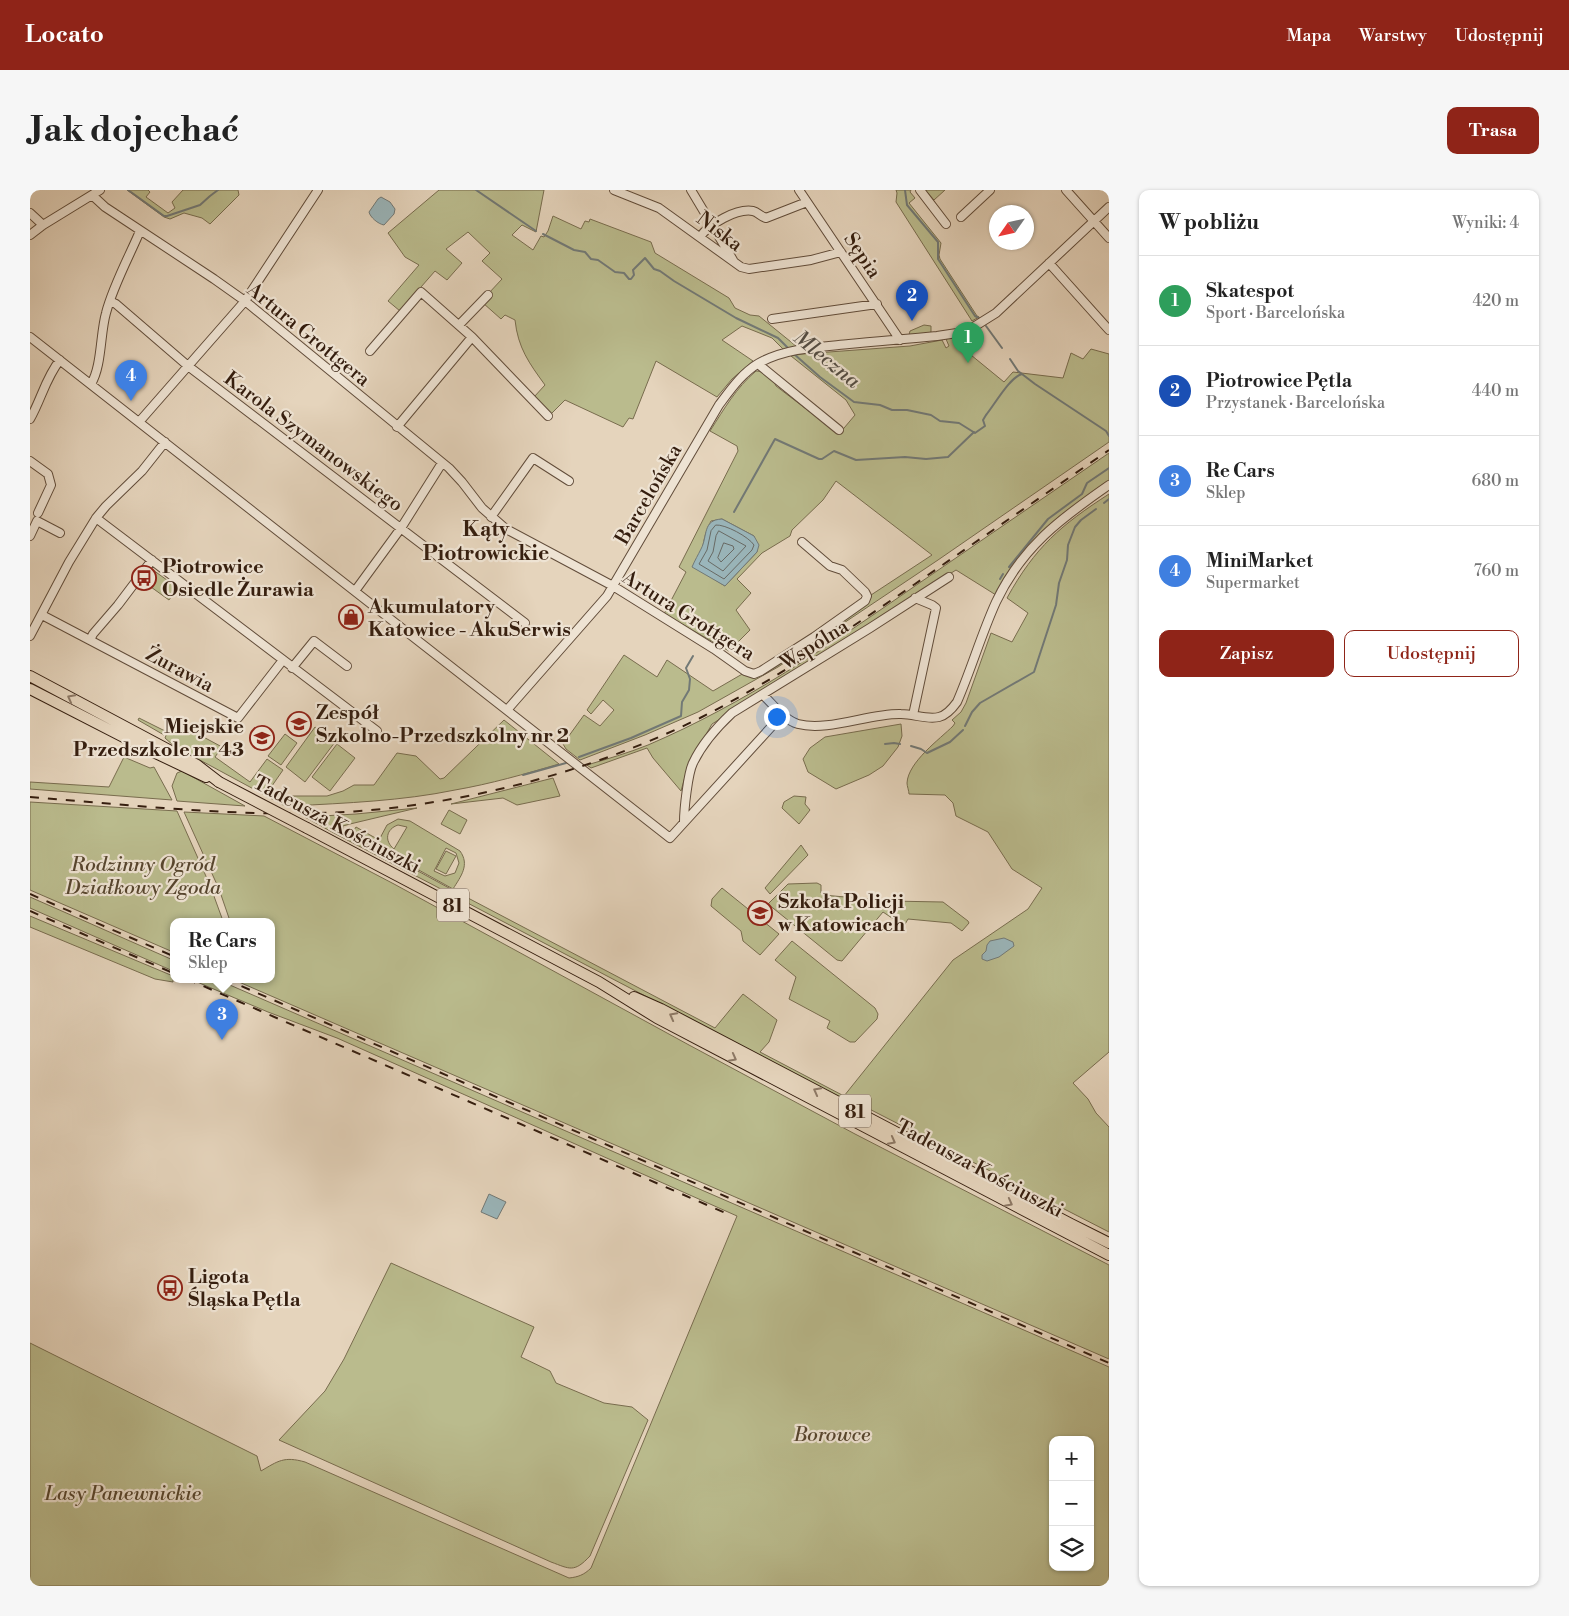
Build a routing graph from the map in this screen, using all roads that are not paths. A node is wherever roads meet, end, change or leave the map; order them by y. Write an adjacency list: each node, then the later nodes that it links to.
1 (100, 190): 9 (street)
2 (318, 190): 27 (street)
3 (614, 190): 20 (street, Niska)
4 (691, 190): 17 (street)
5 (799, 190): 10 (street, Sępia)
6 (920, 190): 15 (street)
7 (990, 190): 13 (street)
8 (1066, 190): 14 (street)
9 (92, 195): 16 (street); 18 (street, Artura Grottgera)
10 (806, 202): 17 (street); 22 (street, Sępia)
11 (1109, 207): 14 (street, Barcelońska)
12 (30, 213): 16 (street)
13 (961, 217)
14 (1094, 222): 21 (street); 24 (street, Barcelońska)
15 (946, 224)
16 (43, 225): 19 (street)
17 (712, 226): 20 (street); 23 (street)
18 (140, 231): 26 (street); 27 (street, Artura Grottgera)
19 (30, 235)
20 (700, 237): 23 (street, Niska)
21 (1109, 238)
22 (841, 252): 23 (street, Niska); 28 (street, Sępia)
23 (735, 264)
24 (1049, 264): 31 (street); 34 (street, Barcelońska)
25 (488, 295): 30 (street)
26 (110, 301): 38 (street, Karola Szymanowskiego); 39 (street)
27 (245, 301): 38 (street); 43 (street, Artura Grottgera)
28 (877, 304): 29 (street); 34 (street, Sępia)
29 (772, 319)
30 (459, 325): 33 (street); 35 (street)
31 (1109, 330)
32 (30, 337): 36 (street)
33 (472, 337): 40 (street); 43 (street)
34 (900, 340): 37 (street, Barcelońska)
35 (370, 352)
36 (60, 360): 39 (street); 41 (street)
37 (758, 364): 44 (street); 59 (street, Barcelońska)
38 (188, 366): 42 (street); 53 (street, Karola Szymanowskiego)
39 (91, 384): 42 (street)
40 (548, 416)
41 (30, 419)
42 (139, 422): 45 (street)
43 (397, 427): 47 (street, Artura Grottgera)
44 (839, 430)
45 (165, 442): 52 (street); 60 (street)
46 (30, 461): 50 (street)
47 (442, 463): 51 (street, Artura Grottgera); 53 (street)
48 (569, 481): 51 (street)
49 (1109, 485): 74 (street)
50 (38, 512)
51 (491, 517): 59 (street, Artura Grottgera)
52 (96, 518): 57 (street); 62 (street)
53 (401, 528): 60 (street); 63 (street, Karola Szymanowskiego)
54 (60, 533): 55 (street)
55 (30, 536)
56 (802, 542): 59 (street, Artura Grottgera)
57 (152, 560): 65 (street); 66 (street)
58 (949, 577): 61 (street, Wspólna)
59 (613, 586): 72 (street, Barcelońska)
60 (355, 591): 72 (street)
61 (915, 598): 71 (street, Wspólna); 74 (street)
62 (42, 615): 64 (street); 65 (street, Żurawia)
63 (525, 623)
64 (30, 636)
65 (90, 640): 66 (street, Żurawia)
66 (283, 660): 68 (street)
67 (347, 666): 68 (street)
68 (292, 668): 75 (street)
69 (30, 676): 76 (main road, Tadeusza Kościuszki / 81, one-way to 69)
70 (30, 689): 76 (main road, Tadeusza Kościuszki / 81)
71 (763, 695): 73 (street); 77 (street, Wspólna)
72 (507, 710): 77 (street)
73 (783, 714): 74 (street); 77 (street)
74 (913, 715)
75 (377, 731)
76 (219, 782): 78 (main road, Tadeusza Kościuszki / 81, bridge)
77 (684, 822)
78 (599, 982): 79 (main road, Tadeusza Kościuszki / 81, one-way to 78); 80 (main road, Tadeusza Kościuszki / 81, one-way to 80)
79 (1109, 1243)
80 (1109, 1255)

